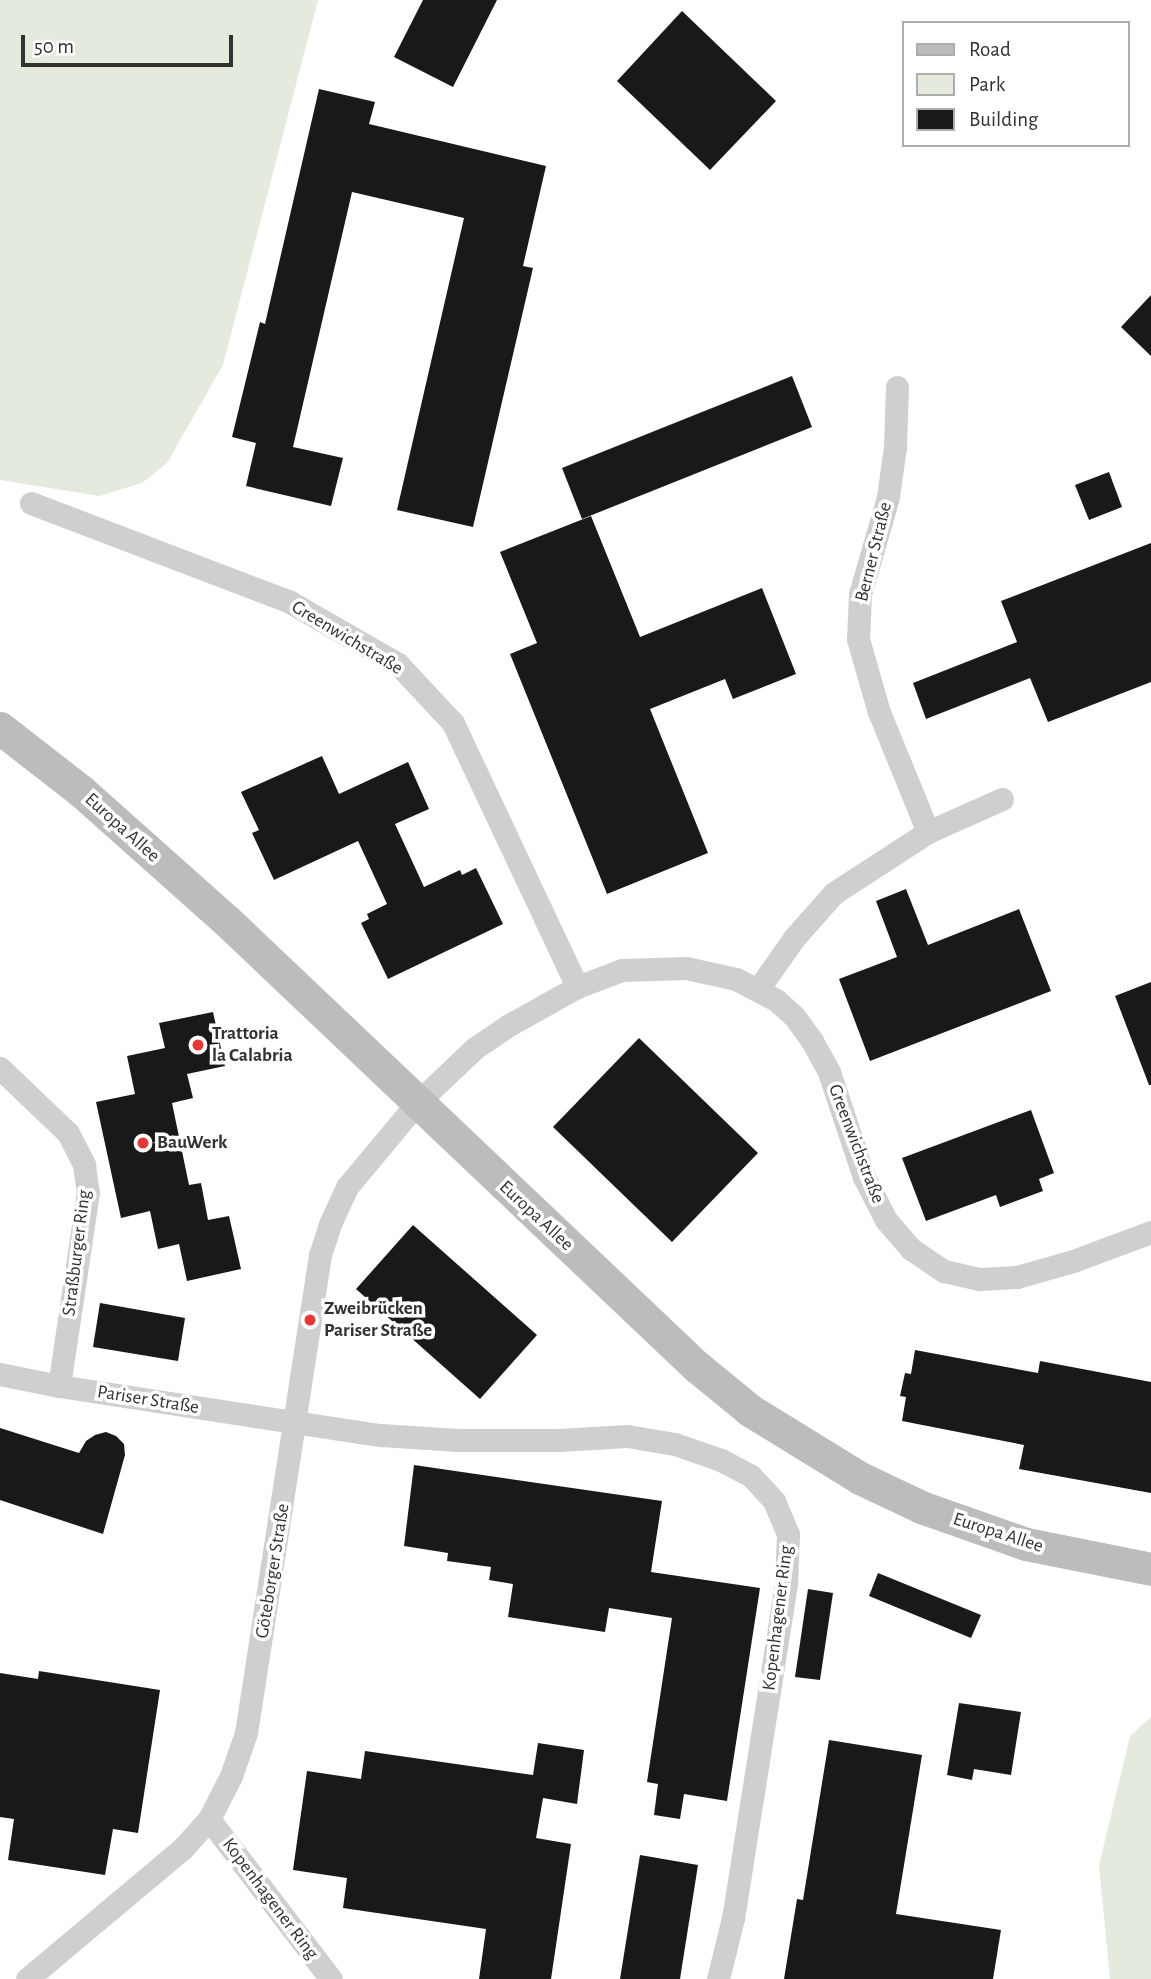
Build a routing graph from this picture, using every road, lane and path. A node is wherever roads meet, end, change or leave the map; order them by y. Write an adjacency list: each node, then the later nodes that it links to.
1 (897, 387): 5 (street, Berner Straße)
2 (31, 503): 6 (street, Greenwichstraße)
3 (0, 729): 9 (main road, Europa Allee)
4 (1002, 799): 5 (street)
5 (928, 832): 7 (street)
6 (577, 987): 7 (street, Greenwichstraße); 9 (street, Greenwichstraße)
7 (759, 988): 10 (street, Greenwichstraße)
8 (0, 1068): 12 (street, Straßburger Ring)
9 (416, 1103): 13 (street, Göteborger Straße); 14 (main road, Europa Allee)
10 (1151, 1232)
11 (0, 1374): 12 (street, Pariser Straße)
12 (59, 1386): 13 (street, Pariser Straße)
13 (296, 1422): 15 (street, Göteborger Straße); 18 (street, Kopenhagener Ring)
14 (1151, 1569)
15 (209, 1819): 16 (street, Göteborger Straße); 17 (street, Kopenhagener Ring)
16 (27, 1979)
17 (331, 1979)
18 (718, 1979)

